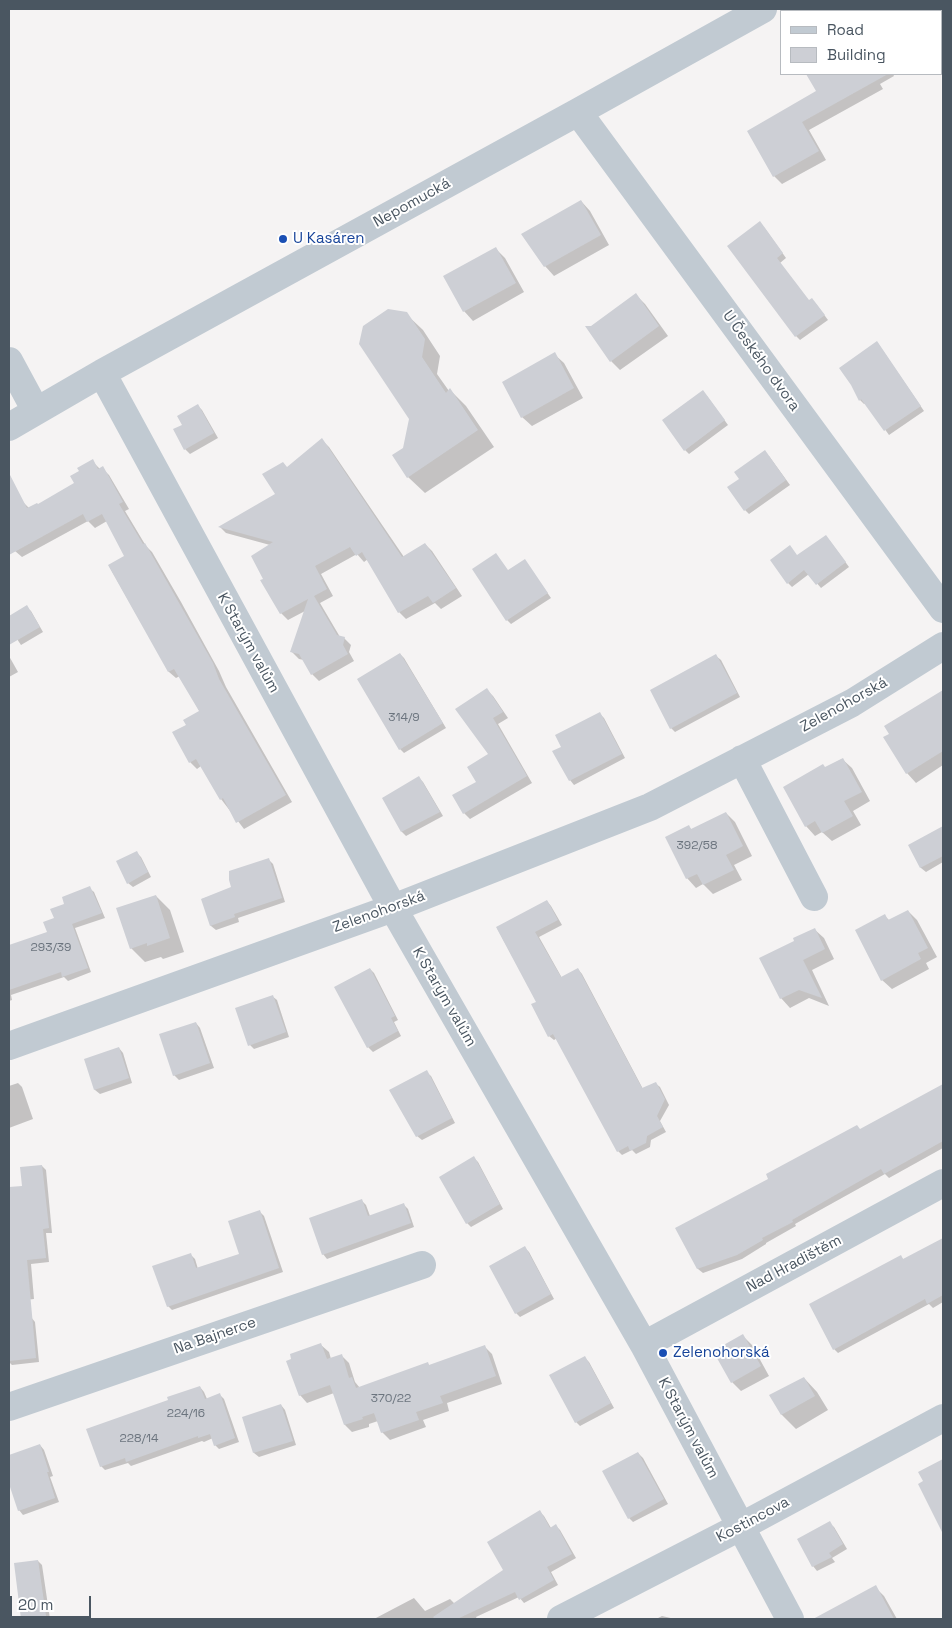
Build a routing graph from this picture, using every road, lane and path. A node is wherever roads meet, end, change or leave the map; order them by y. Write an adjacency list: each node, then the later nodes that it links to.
1 (763, 9): 2 (street, Nepomucká)
2 (578, 112): 4 (street, Nepomucká); 7 (street, U Českého dvora)
3 (9, 361): 5 (street)
4 (102, 374): 5 (street, Nepomucká); 11 (street, K Starým valům)
5 (36, 411): 6 (street, Nepomucká)
6 (9, 427)
7 (943, 609)
8 (943, 646): 9 (street, Zelenohorská)
9 (742, 759): 10 (street); 11 (street, Zelenohorská)
10 (814, 897)
11 (393, 908): 12 (street, Zelenohorská); 15 (street, K Starým valům)
12 (9, 1046)
13 (943, 1183): 15 (street, Nad Hradištěm)
14 (422, 1265): 16 (street, Na Bajnerce)
15 (644, 1345): 18 (street, K Starým valům)
16 (9, 1407)
17 (943, 1418): 18 (street, Kostincova)
18 (740, 1527): 19 (street, Kostincova); 20 (street, K Starým valům)
19 (561, 1619)
20 (790, 1619)

